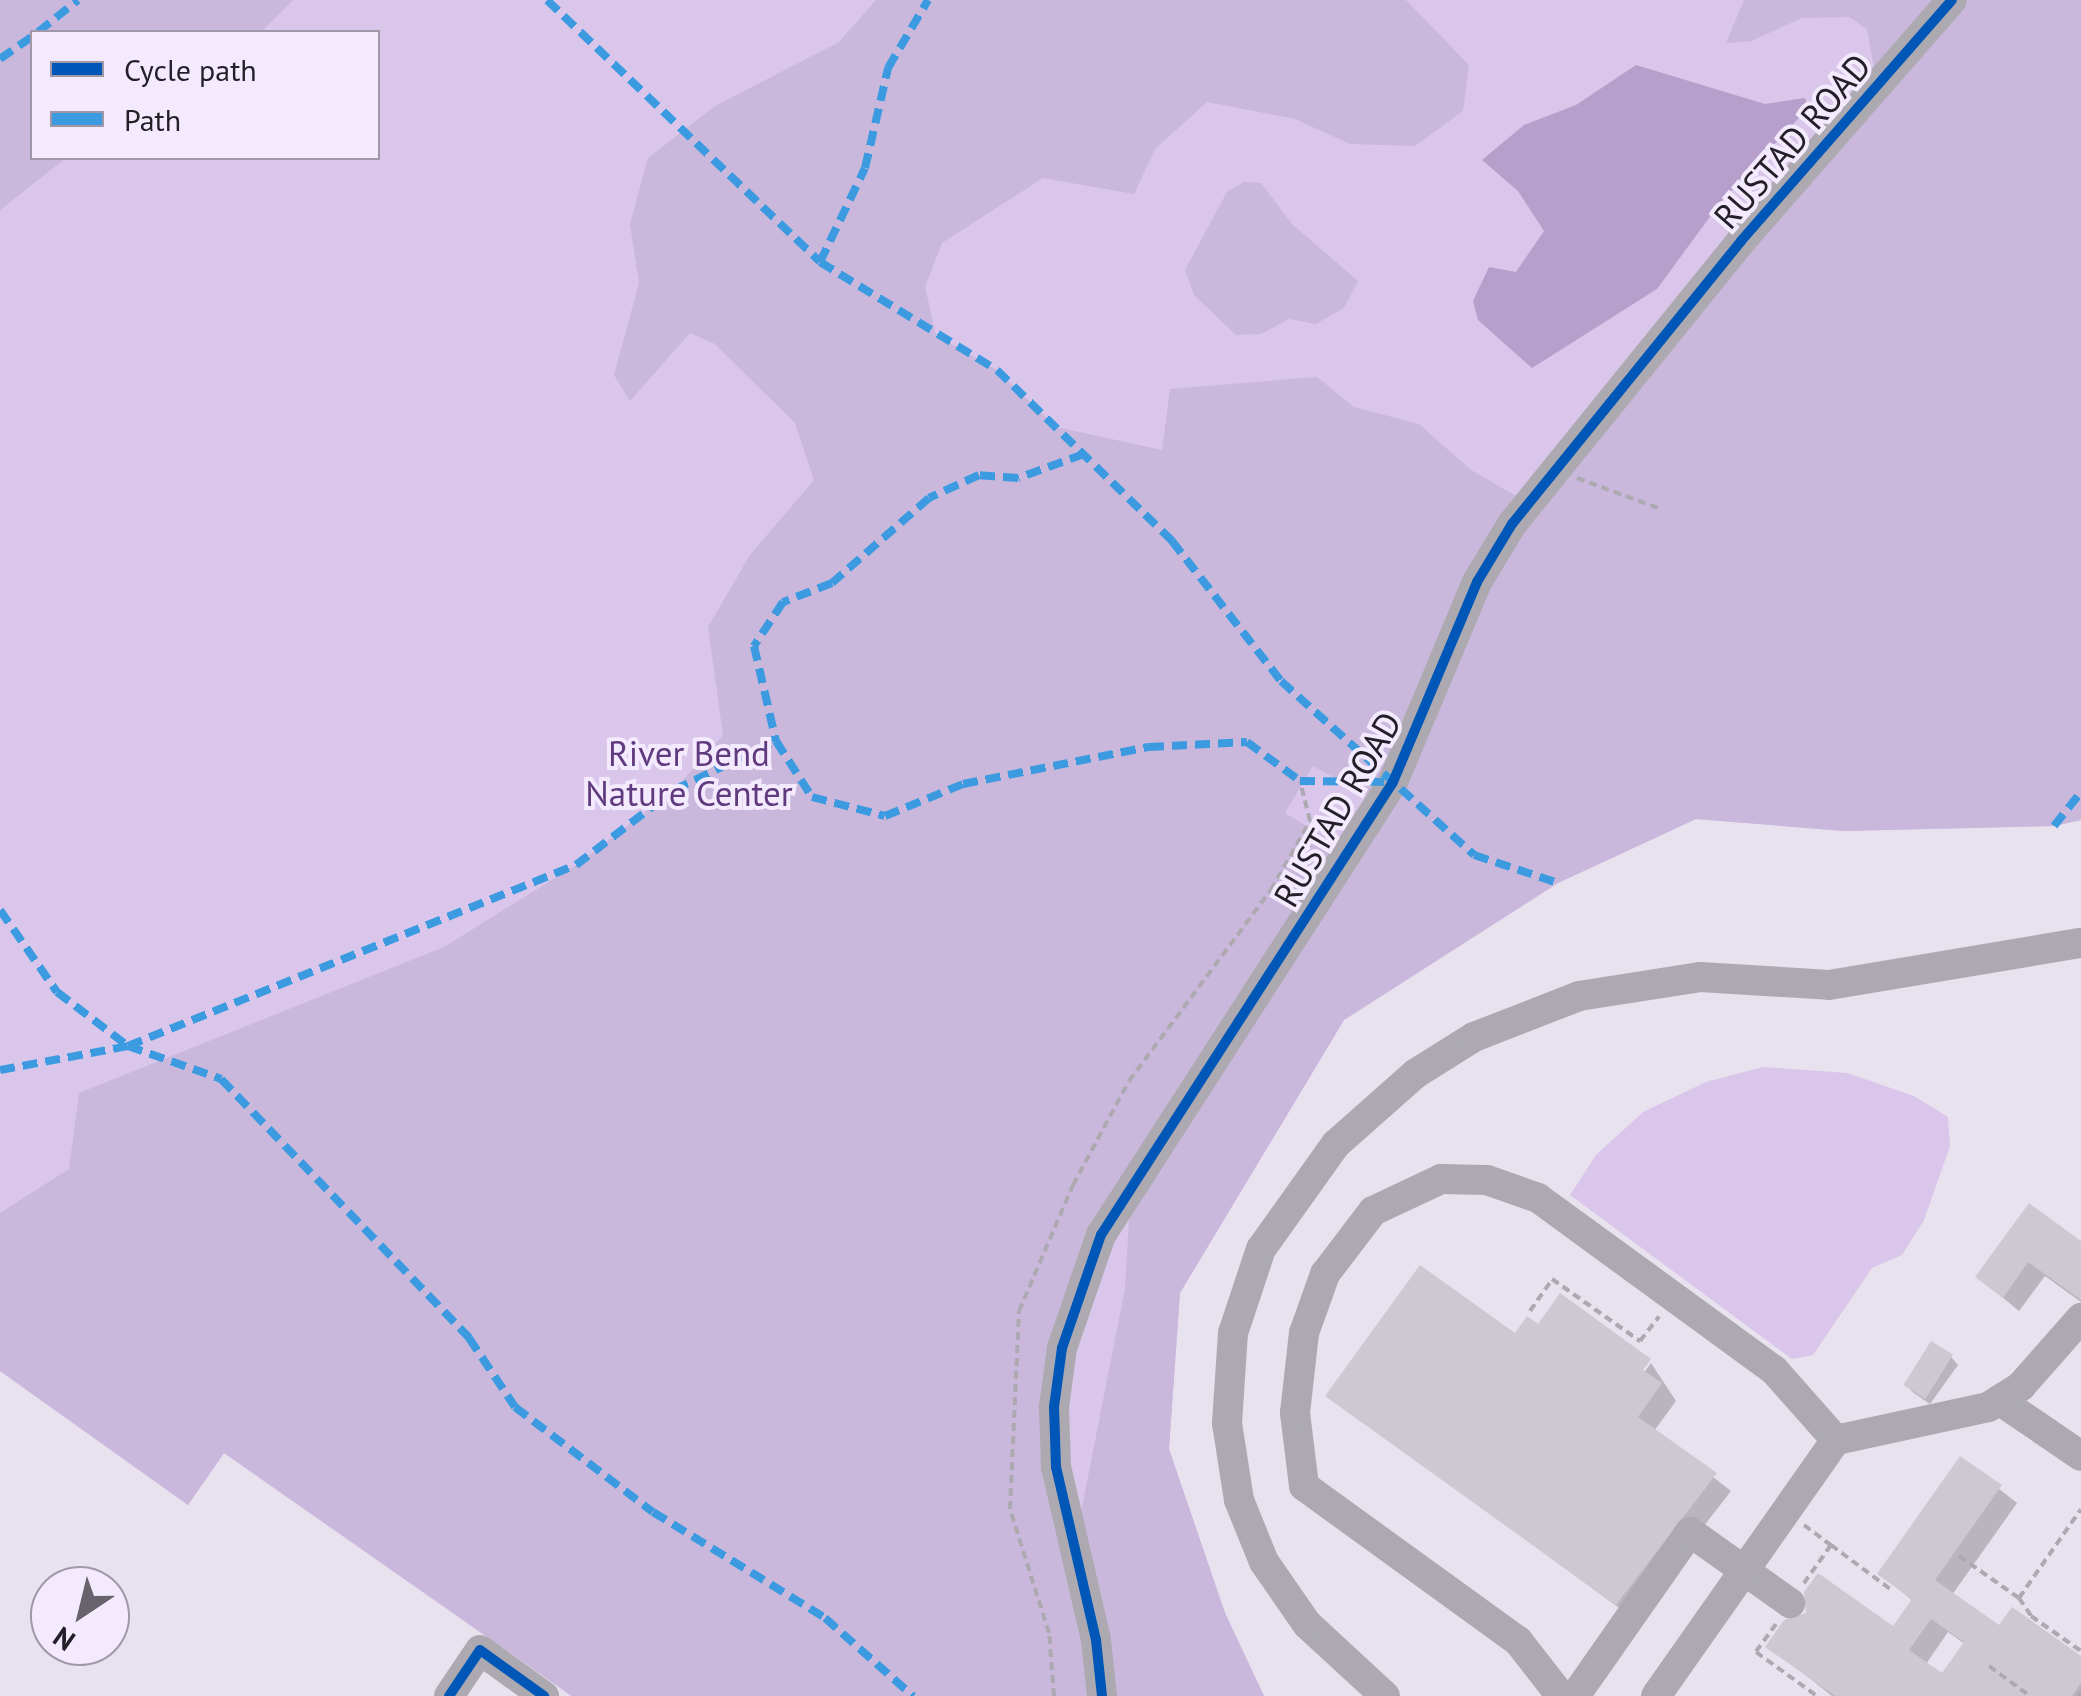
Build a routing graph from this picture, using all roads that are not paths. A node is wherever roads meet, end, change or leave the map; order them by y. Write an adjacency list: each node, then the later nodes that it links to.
1 (1952, 0): 11 (street, RUSTAD ROAD)
2 (2081, 943): 12 (street)
3 (2081, 1318): 4 (street)
4 (1999, 1400): 5 (street); 6 (street)
5 (1836, 1440): 7 (street); 13 (street)
6 (2081, 1456)
7 (1744, 1570): 8 (street); 14 (street); 15 (street)
8 (1790, 1603)
9 (449, 1696): 10 (street)
10 (544, 1696)
11 (1102, 1696)
12 (1385, 1696)
13 (1561, 1696)
14 (1576, 1696)
15 (1656, 1696)

